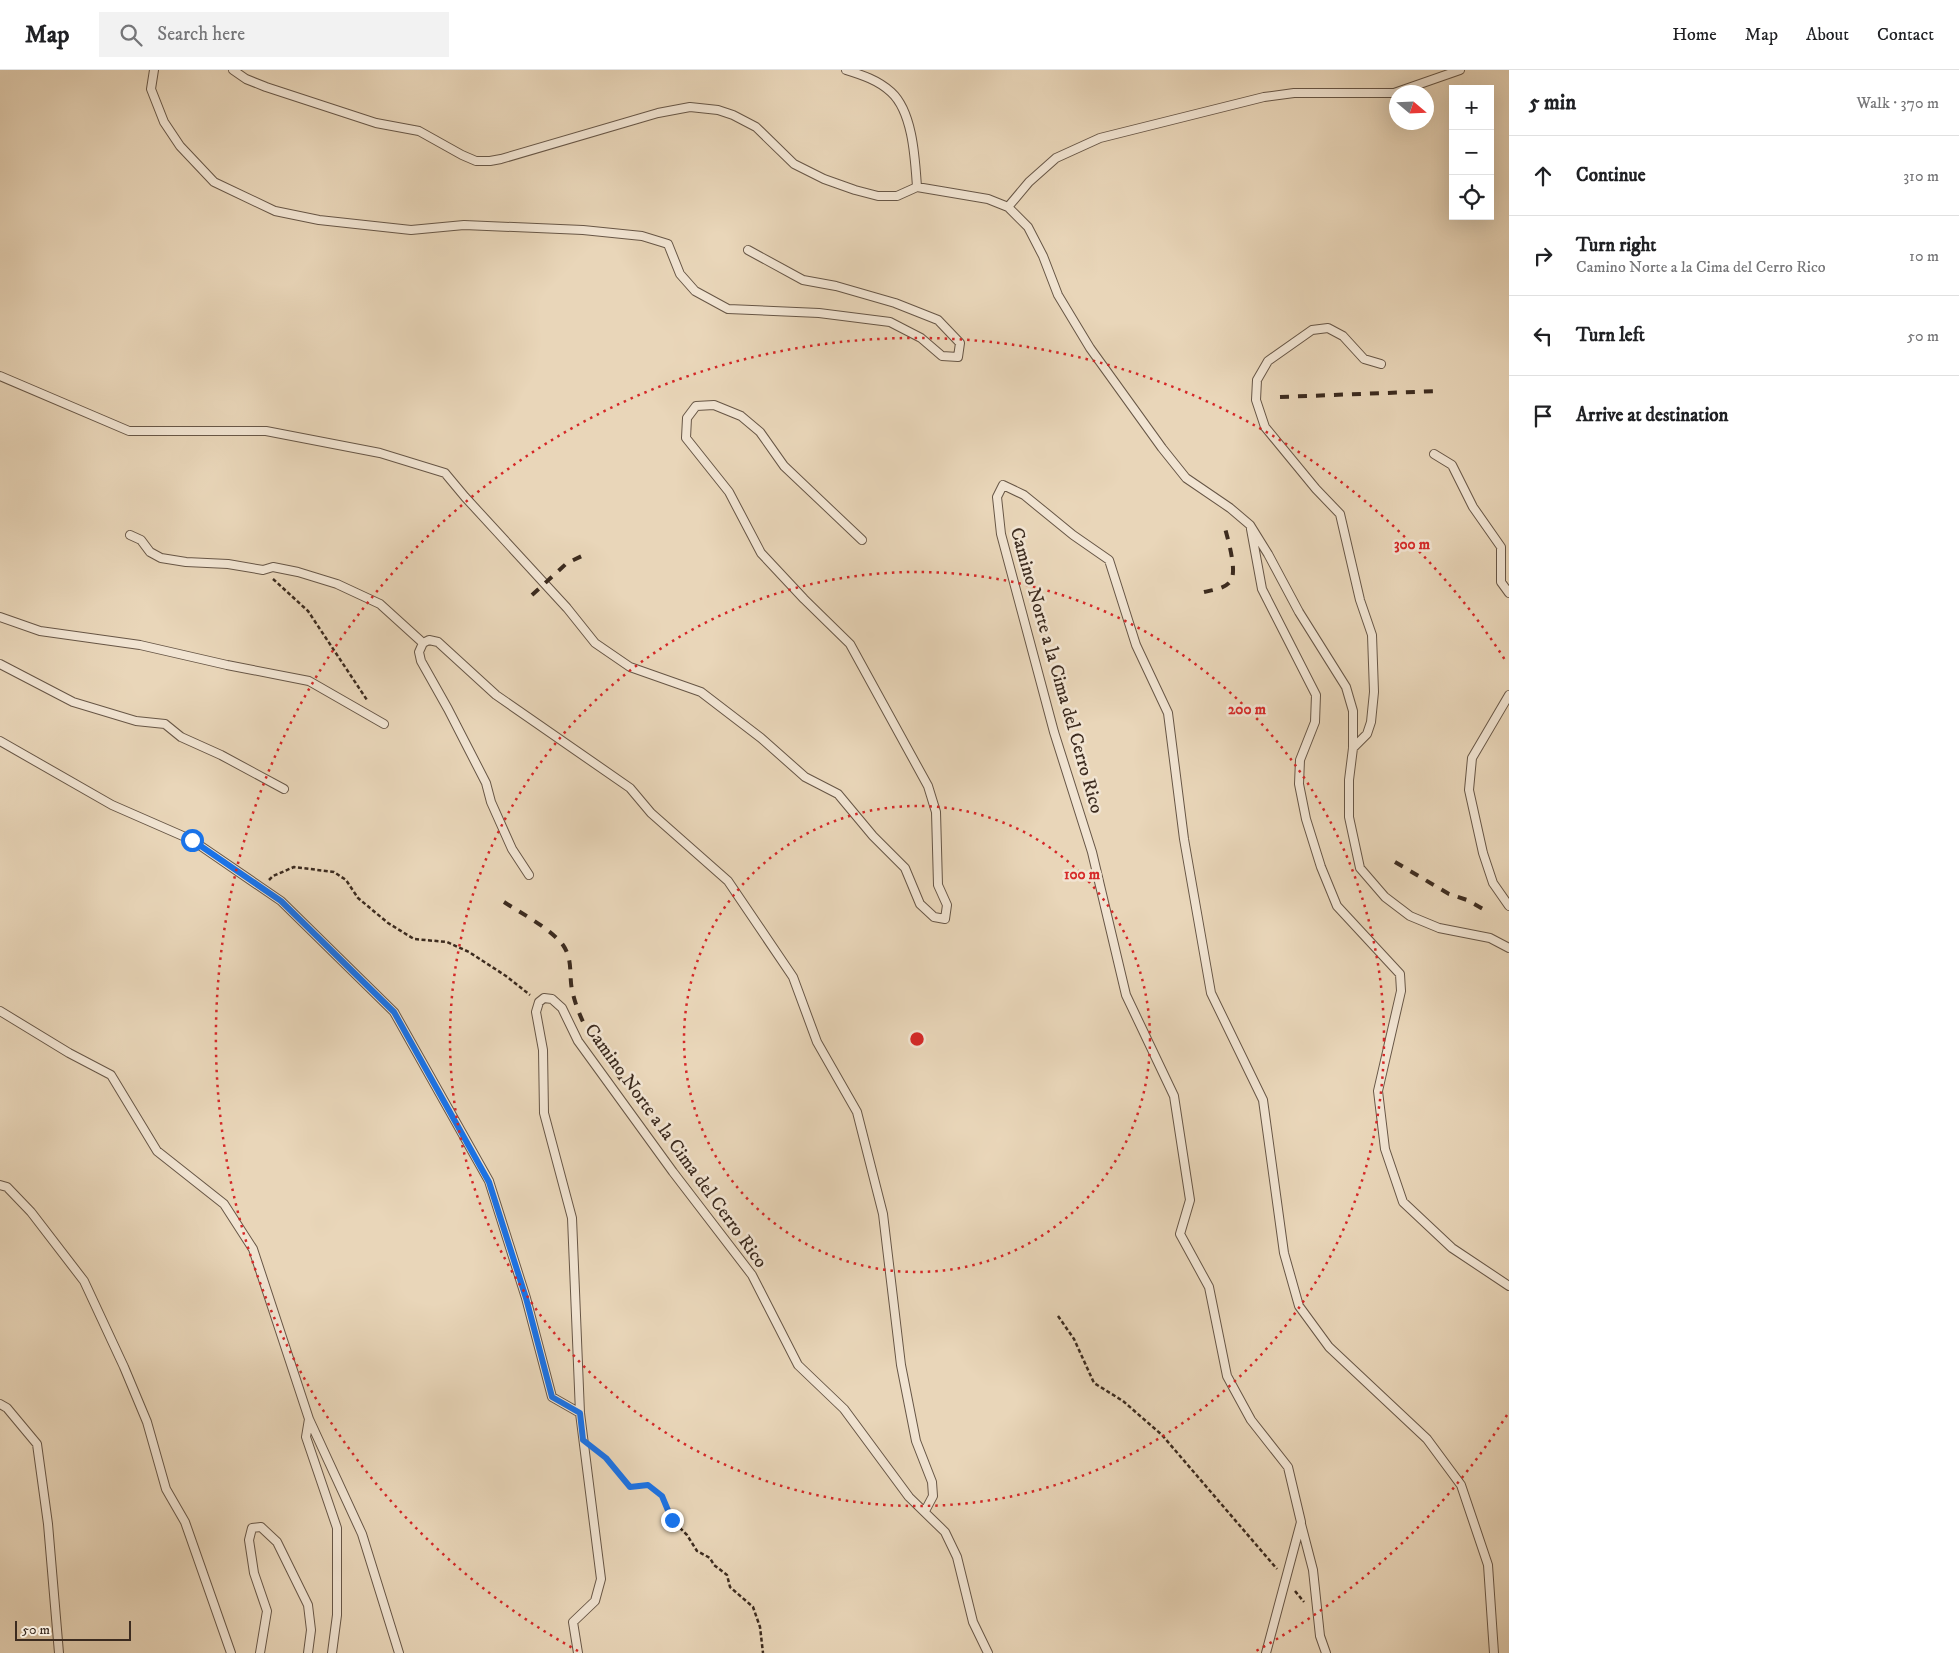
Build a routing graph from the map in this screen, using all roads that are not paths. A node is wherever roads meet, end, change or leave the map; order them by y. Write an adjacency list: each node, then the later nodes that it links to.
1 (154, 70): 7 (lane)
2 (233, 70): 5 (lane)
3 (846, 70): 5 (lane)
4 (1460, 70): 6 (lane)
5 (917, 187): 6 (lane)
6 (1008, 207): 11 (lane)
7 (748, 250)
8 (1381, 364): 21 (lane)
9 (0, 376): 13 (lane)
10 (1434, 454): 14 (lane)
11 (1250, 525): 21 (lane); 28 (lane)
12 (130, 536): 16 (lane)
13 (862, 540)
14 (1509, 593)
15 (0, 617): 19 (lane)
16 (423, 643): 23 (lane); 32 (lane)
17 (0, 664): 22 (lane)
18 (1509, 695): 24 (lane)
19 (384, 724)
20 (0, 741): 30 (lane)
21 (1353, 748): 25 (lane)
22 (284, 790)
23 (529, 875)
24 (1509, 906)
25 (1509, 948)
26 (0, 1011): 31 (lane)
27 (0, 1185): 35 (lane)
28 (1509, 1286)
29 (0, 1404): 34 (lane)
30 (580, 1413): 32 (lane, Camino Norte a la Cima del Cerro Rico); 40 (lane)
31 (309, 1420): 38 (lane); 39 (lane)
32 (925, 1511): 41 (lane, Camino Norte a la Cima del Cerro Rico)
33 (1301, 1522): 42 (lane, Camino Norte a la Cima del Cerro Rico); 43 (lane); 44 (lane, Camino Norte a la Cima del Cerro Rico)
34 (59, 1653)
35 (231, 1653)
36 (260, 1653): 37 (lane)
37 (308, 1653)
38 (332, 1653)
39 (399, 1653)
40 (578, 1653)
41 (988, 1653)
42 (1266, 1653)
43 (1326, 1653)
44 (1494, 1653)

